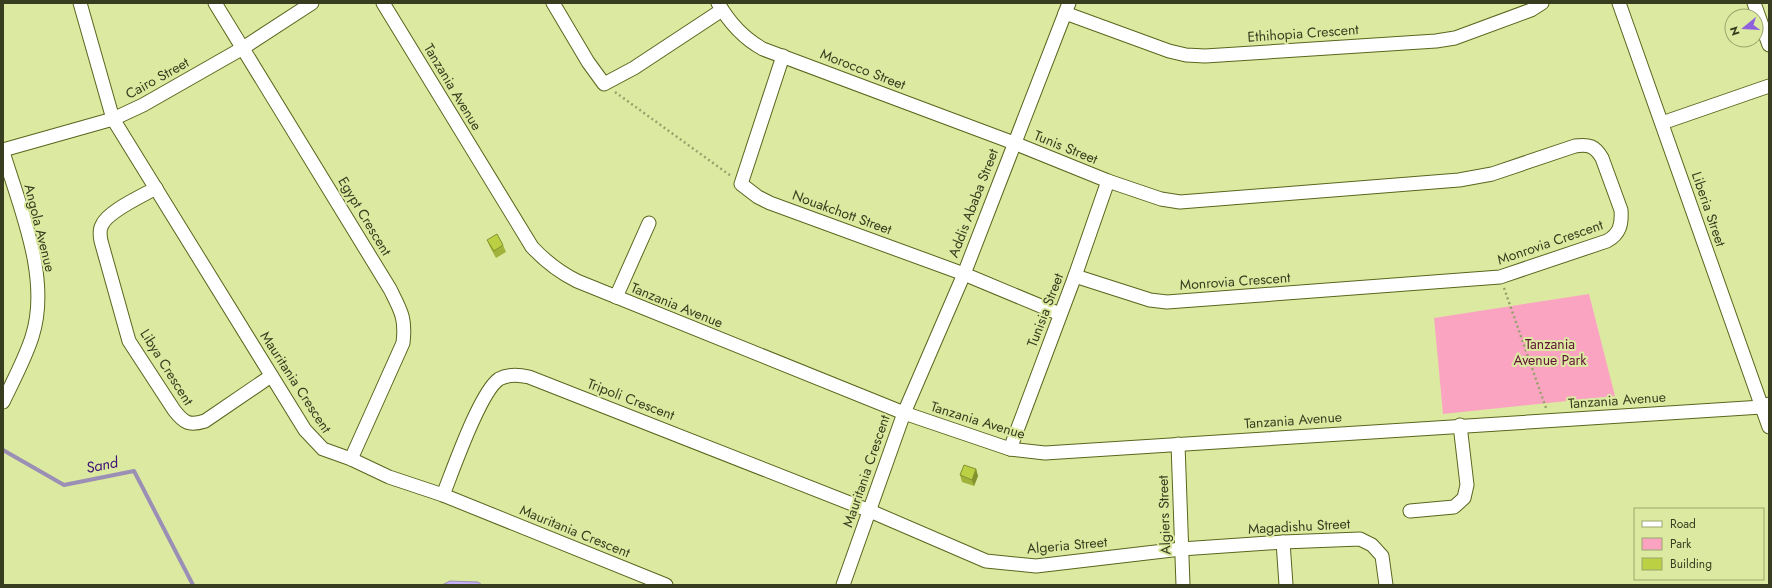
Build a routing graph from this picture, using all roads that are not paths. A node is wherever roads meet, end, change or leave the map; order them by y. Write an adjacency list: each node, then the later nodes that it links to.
1 (80, 3): 15 (street, Mauritania Crescent)
2 (215, 3): 12 (street, Egypt Crescent)
3 (312, 3): 12 (street, Cairo Street)
4 (383, 3): 24 (street, Tanzania Avenue)
5 (552, 3): 9 (street)
6 (1542, 3): 10 (street, Ethihopia Crescent)
7 (1619, 3): 16 (street, Liberia Street)
8 (1754, 3): 11 (street)
9 (720, 7): 13 (street, Morocco Street)
10 (1067, 8): 17 (street, Addis Ababa Street)
11 (1769, 46)
12 (243, 48): 15 (street, Cairo Street); 34 (street, Egypt Crescent)
13 (783, 56): 17 (street, Morocco Street); 22 (street, Nouakchott Street)
14 (1769, 86): 16 (street)
15 (113, 119): 18 (street, Cairo Street); 20 (street, Mauritania Crescent)
16 (1662, 123): 28 (street, Liberia Street)
17 (1014, 143): 19 (street, Tunis Street); 22 (street, Addis Ababa Street)
18 (3, 151): 27 (street, Angola Avenue)
19 (1108, 181): 23 (street, Tunisia Street); 23 (street, Monrovia Crescent)
20 (156, 188): 26 (street, Mauritania Crescent); 26 (street, Libya Crescent)
21 (649, 223): 24 (street)
22 (964, 274): 25 (street, Nouakchott Street); 29 (street, Addis Ababa Street)
23 (1075, 276): 25 (street, Tunisia Street)
24 (616, 297): 29 (street, Tanzania Avenue)
25 (1060, 314): 33 (street, Tunisia Street)
26 (271, 376): 34 (street, Mauritania Crescent)
27 (5, 398)
28 (1765, 405): 30 (street, Tanzania Avenue); 31 (street, Liberia Street)
29 (904, 413): 33 (street, Tanzania Avenue); 36 (street, Mauritania Crescent)
30 (1460, 425): 32 (street, Tanzania Avenue); 37 (street)
31 (1769, 427)
32 (1178, 444): 33 (street, Tanzania Avenue); 39 (street, Algiers Street)
33 (1010, 449)
34 (351, 459): 35 (street, Mauritania Crescent)
35 (443, 495): 36 (street, Tripoli Crescent); 40 (street, Mauritania Crescent)
36 (870, 511): 39 (street, Algeria Street); 41 (street, Mauritania Crescent)
37 (1410, 511)
38 (1283, 542): 39 (street, Magadishu Street); 43 (street); 44 (street, Magadishu Street)
39 (1181, 550): 42 (street, Algiers Street)
40 (666, 585)
41 (843, 585)
42 (1183, 585)
43 (1286, 585)
44 (1386, 585)

